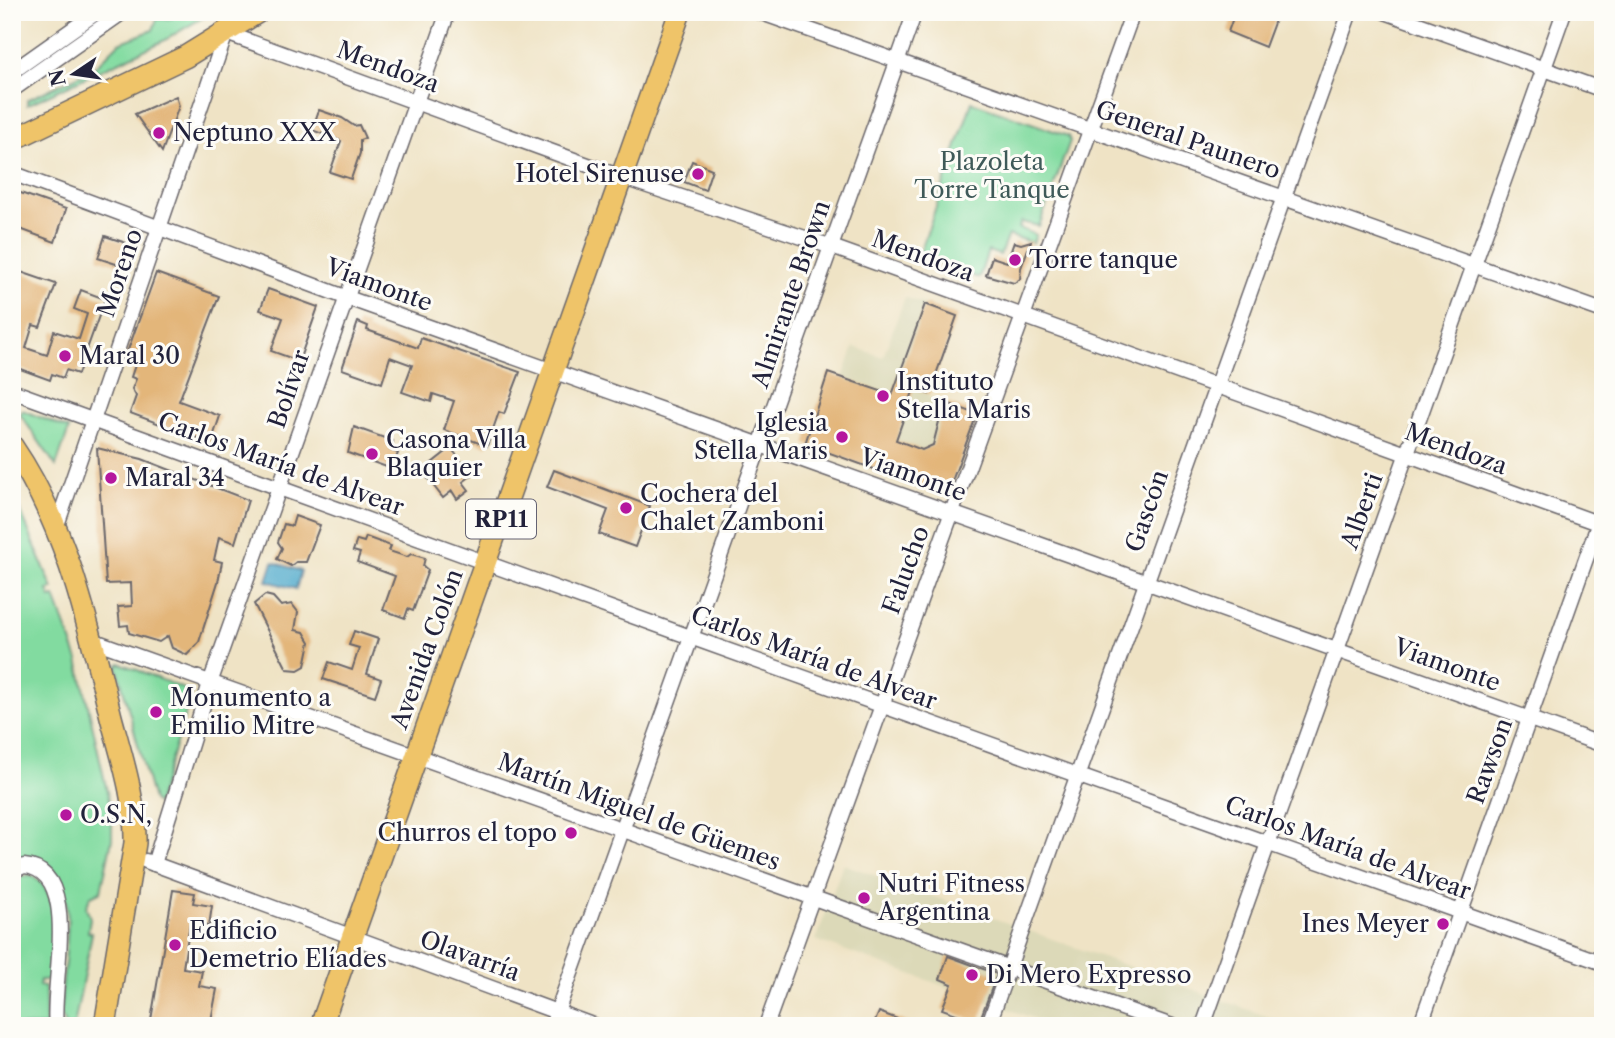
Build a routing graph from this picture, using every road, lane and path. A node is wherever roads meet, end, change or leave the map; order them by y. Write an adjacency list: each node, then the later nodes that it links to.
1 (96, 12): 15 (street)
2 (123, 12): 16 (street)
3 (258, 12): 12 (main road)
4 (448, 12): 18 (street, Bolívar)
5 (680, 12): 22 (main road, Avenida Colón / RP11)
6 (759, 12): 13 (street, General Paunero)
7 (915, 12): 13 (street, Almirante Brown)
8 (1133, 12): 19 (street, Falucho)
9 (1350, 12): 23 (street, Gascón)
10 (1385, 12): 14 (street)
11 (1564, 12): 14 (street, Alberti)
12 (226, 33): 18 (street, Mendoza); 20 (main road); 24 (street, Moreno)
13 (898, 61): 19 (street, General Paunero); 25 (street, Almirante Brown)
14 (1545, 70): 17 (street); 26 (street, Alberti)
15 (12, 72)
16 (12, 90)
17 (1603, 90)
18 (415, 101): 22 (street, Mendoza); 27 (street, Bolívar)
19 (1091, 130): 23 (street, General Paunero); 29 (street, Falucho)
20 (12, 140)
21 (12, 173): 24 (street, Viamonte)
22 (621, 177): 25 (street, Mendoza); 30 (main road, Avenida Colón / RP11)
23 (1282, 198): 26 (street, General Paunero); 31 (street, Gascón)
24 (159, 229): 27 (street, Viamonte); 33 (street, Moreno)
25 (832, 247): 29 (street, Mendoza); 34 (street, Almirante Brown)
26 (1473, 265): 28 (street, General Paunero); 36 (street, Alberti)
27 (345, 297): 30 (street, Viamonte); 37 (street, Bolívar)
28 (1603, 312)
29 (1023, 316): 31 (street, Mendoza); 38 (street, Falucho)
30 (553, 371): 34 (street, Viamonte); 41 (main road, Avenida Colón / RP11)
31 (1215, 385): 36 (street, Mendoza); 42 (street, Gascón)
32 (12, 391): 33 (street, Carlos María de Alvear)
33 (93, 420): 37 (street, Carlos María de Alvear); 40 (street, Moreno)
34 (762, 445): 38 (street, Viamonte); 43 (street, Almirante Brown)
35 (12, 446): 40 (main road)
36 (1406, 455): 39 (street, Mendoza); 45 (street, Alberti)
37 (279, 488): 41 (street, Carlos María de Alvear); 46 (street, Bolívar)
38 (951, 513): 42 (street, Viamonte); 47 (street, Falucho)
39 (1601, 520): 48 (street, Rawson)
40 (56, 528): 44 (main road)
41 (486, 563): 43 (street, Carlos María de Alvear); 50 (main road, Avenida Colón / RP11)
42 (1146, 582): 45 (street, Viamonte); 51 (street, Gascón)
43 (693, 638): 47 (street, Carlos María de Alvear); 52 (street, Almirante Brown)
44 (92, 640): 46 (street, Martín Miguel de Güemes); 54 (main road)
45 (1336, 650): 48 (street, Viamonte); 53 (street, Alberti)
46 (210, 683): 50 (street, Martín Miguel de Güemes); 54 (street, Bolívar)
47 (880, 705): 51 (street, Carlos María de Alvear); 56 (street, Falucho)
48 (1529, 719): 49 (street, Viamonte); 57 (street, Rawson)
49 (1603, 745)
50 (416, 756): 52 (street, Martín Miguel de Güemes); 58 (main road, Avenida Colón / RP11)
51 (1077, 776): 53 (street, Carlos María de Alvear); 60 (street, Gascón)
52 (623, 830): 56 (street, Martín Miguel de Güemes); 61 (street, Almirante Brown)
53 (1267, 844): 57 (street, Carlos María de Alvear); 69 (street, Alberti)
54 (144, 860): 58 (street, Olavarría); 63 (main road)
55 (12, 871): 62 (street)
56 (812, 898): 60 (street, Martín Miguel de Güemes); 66 (street, Falucho)
57 (1460, 912): 59 (street, Carlos María de Alvear); 70 (street, Rawson)
58 (352, 937): 61 (street, Olavarría); 64 (main road, Avenida Colón / RP11)
59 (1603, 963)
60 (1009, 968): 67 (street, Gascón); 68 (street, Martín Miguel de Güemes)
61 (554, 1019): 65 (street, Olavarría)
62 (56, 1026)
63 (105, 1026)
64 (321, 1026)
65 (595, 1026)
66 (766, 1026)
67 (988, 1026)
68 (1172, 1026)
69 (1203, 1026)
70 (1420, 1026)

